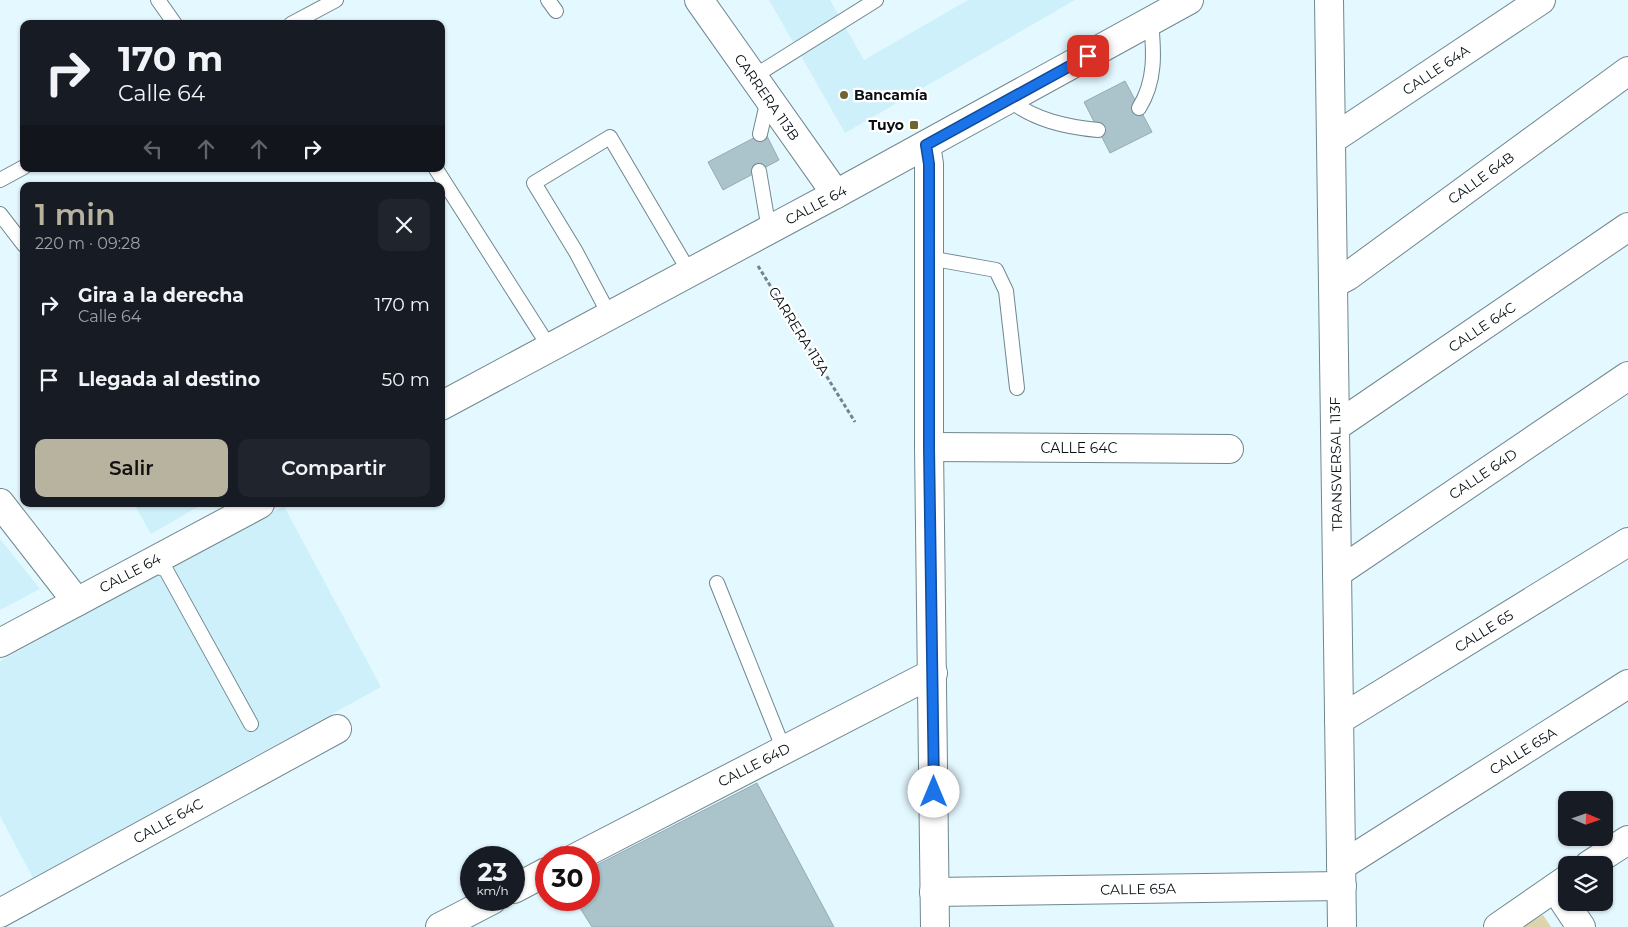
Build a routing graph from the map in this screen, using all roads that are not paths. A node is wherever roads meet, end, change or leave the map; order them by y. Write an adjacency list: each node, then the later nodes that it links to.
1 (158, 0): 8 (lane)
2 (336, 0): 9 (lane)
3 (698, 0): 12 (street, CARRERA 113B)
4 (876, 0): 12 (lane)
5 (1189, 0): 10 (street, CALLE 64)
6 (1329, 0): 17 (street, TRANSVERSAL 113F)
7 (1541, 0): 17 (street, CALLE 64A)
8 (172, 20)
9 (299, 20)
10 (1151, 21): 13 (street, CALLE 64); 14 (lane)
11 (1628, 71): 30 (street, CALLE 64B)
12 (761, 88): 16 (lane); 23 (street, CARRERA 113B)
13 (1008, 100): 15 (lane); 18 (street, CALLE 64)
14 (1139, 108)
15 (1098, 130)
16 (760, 134)
17 (1331, 140): 30 (street, TRANSVERSAL 113F)
18 (926, 145): 23 (street, CALLE 64); 28 (street)
19 (20, 169): 21 (lane)
20 (759, 171): 26 (lane)
21 (0, 180)
22 (445, 183): 32 (lane)
23 (836, 194): 26 (street, CALLE 64)
24 (0, 214): 27 (lane)
25 (1628, 227): 36 (street, CALLE 64C)
26 (769, 230): 29 (street, CALLE 64)
27 (20, 240)
28 (929, 258): 34 (lane); 37 (street)
29 (690, 273): 31 (street, CALLE 64); 31 (lane)
30 (1333, 284): 36 (street, TRANSVERSAL 113F)
31 (610, 316): 32 (street, CALLE 64)
32 (550, 348): 35 (street, CALLE 64)
33 (1628, 376): 43 (street, CALLE 64D)
34 (1017, 388)
35 (445, 404)
36 (1335, 427): 43 (street, TRANSVERSAL 113F)
37 (929, 447): 38 (street, CALLE 64C); 47 (street)
38 (1228, 449)
39 (0, 503): 45 (street)
40 (254, 507): 42 (street, CALLE 64)
41 (1625, 551): 49 (street, CALLE 65)
42 (150, 563): 45 (street, CALLE 64); 50 (lane)
43 (1337, 573): 49 (street, TRANSVERSAL 113F)
44 (717, 583): 52 (lane)
45 (77, 602): 46 (street, CALLE 64)
46 (0, 643)
47 (933, 673): 52 (street, CALLE 64D); 58 (street)
48 (1628, 684): 56 (street, CALLE 65A)
49 (1339, 720): 56 (street, TRANSVERSAL 113F)
50 (251, 724)
51 (337, 729): 61 (street, CALLE 64C)
52 (784, 750): 54 (street, CALLE 64D)
53 (1628, 840): 55 (street)
54 (598, 846)
55 (1603, 856)
56 (1342, 876): 58 (street, CALLE 65A); 64 (street, TRANSVERSAL 113F)
57 (1558, 885): 65 (street)
58 (934, 892): 63 (street)
59 (471, 911): 62 (street)
60 (1573, 911): 66 (street)
61 (0, 914)
62 (440, 927)
63 (934, 927)
64 (1342, 927)
65 (1498, 927)
66 (1581, 927)

